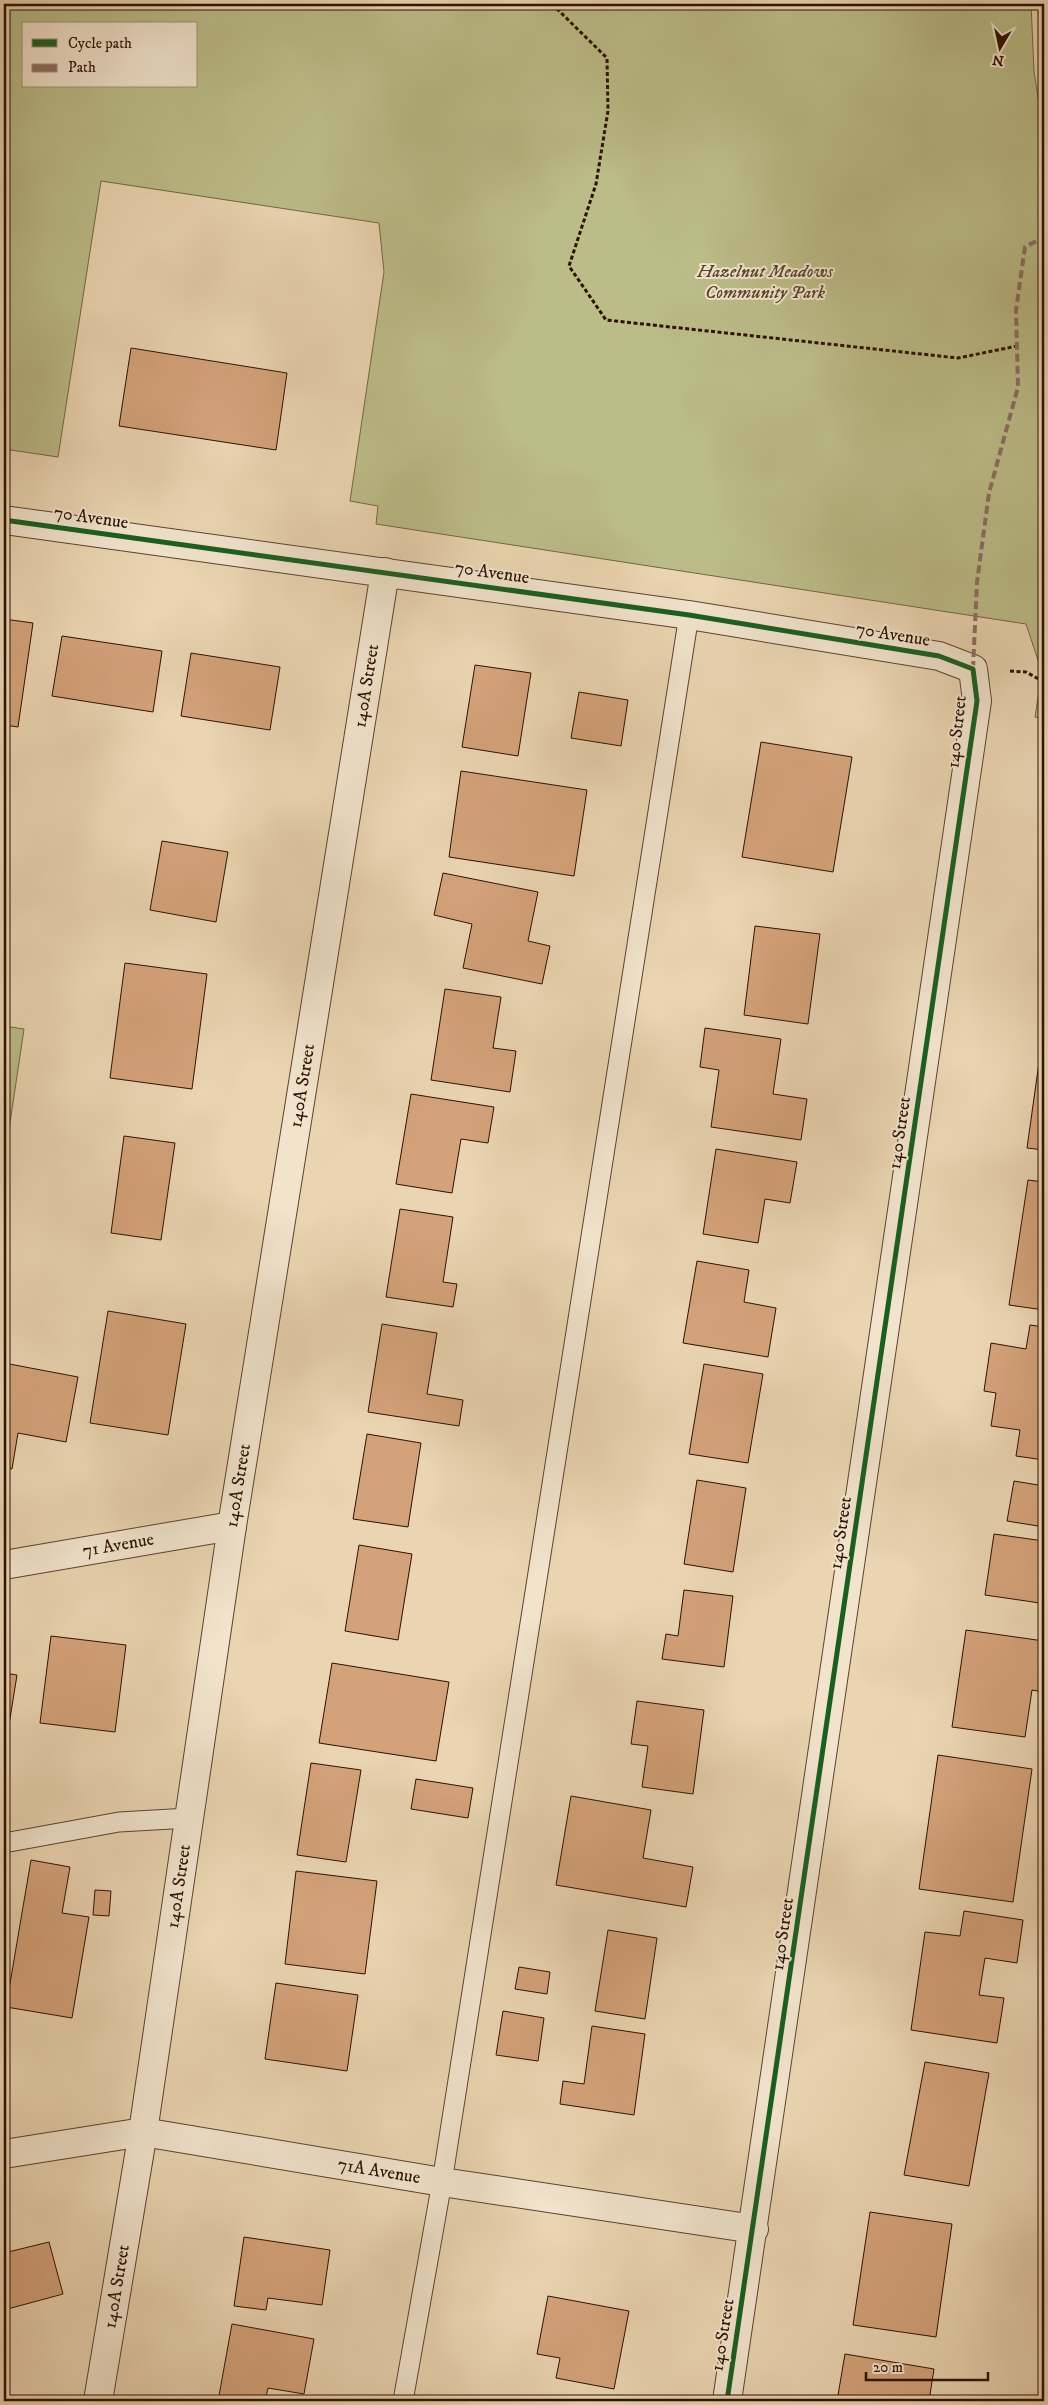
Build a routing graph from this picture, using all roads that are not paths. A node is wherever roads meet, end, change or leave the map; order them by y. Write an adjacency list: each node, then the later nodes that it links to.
1 (4, 520): 2 (street, 70 Avenue)
2 (385, 572): 3 (street, 70 Avenue); 5 (street, 140A Street)
3 (689, 615): 4 (street, 70 Avenue); 11 (lane)
4 (973, 669): 12 (street, 140 Street)
5 (232, 1526): 6 (street, 71 Avenue); 7 (street, 140A Street)
6 (4, 1564)
7 (189, 1818): 8 (lane); 9 (street, 140A Street)
8 (4, 1843)
9 (143, 2132): 10 (street, 71A Avenue); 11 (street, 71A Avenue); 13 (street, 140A Street)
10 (4, 2154)
11 (442, 2182): 12 (street, 71A Avenue); 14 (lane)
12 (754, 2229): 15 (street, 140 Street)
13 (98, 2401)
14 (403, 2401)
15 (727, 2401)

